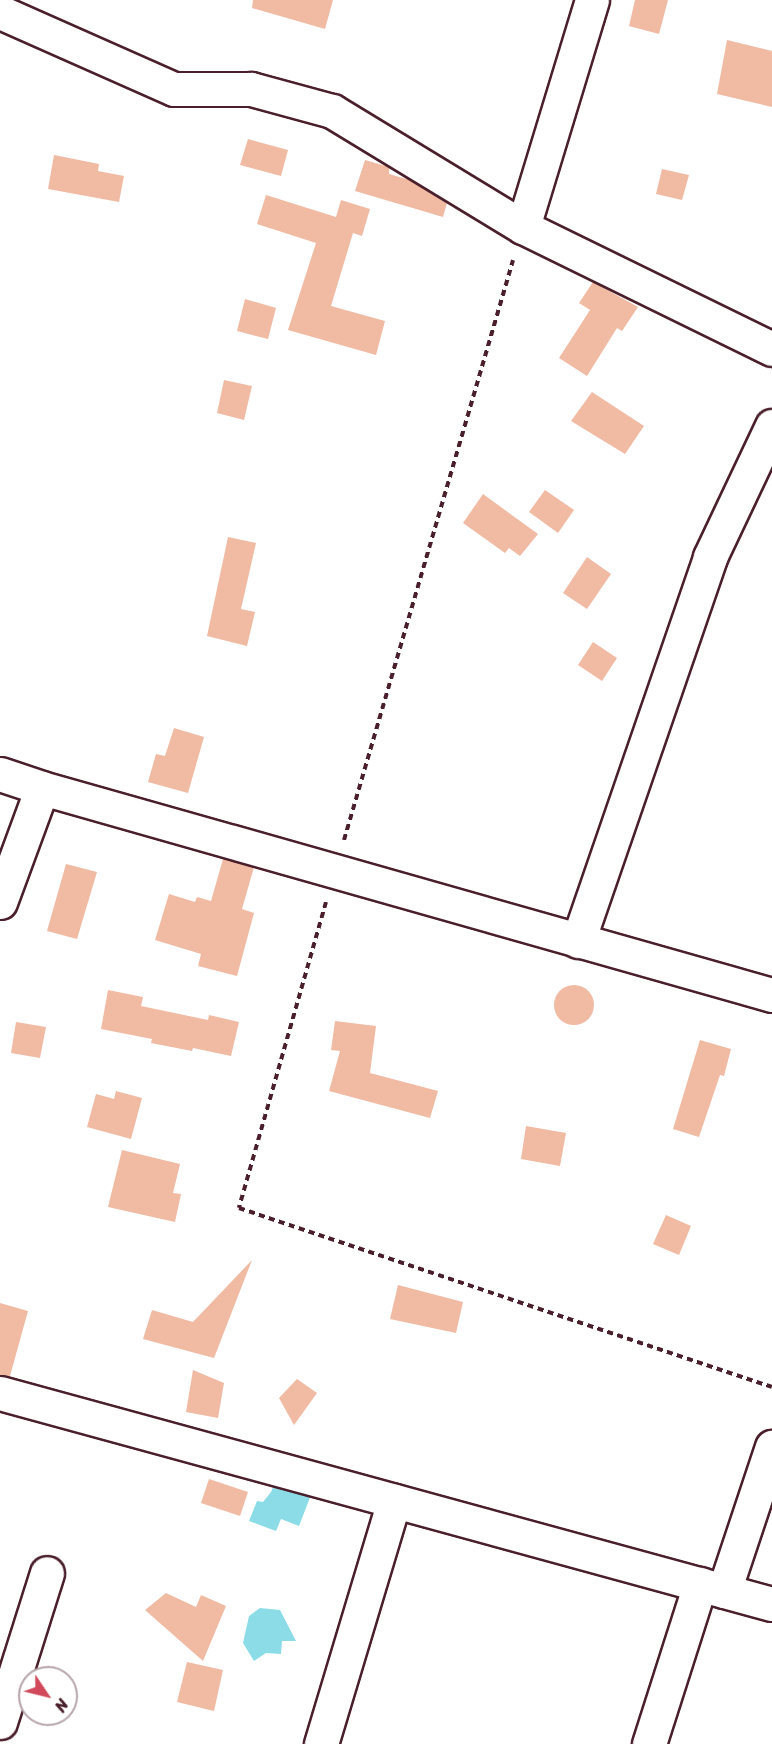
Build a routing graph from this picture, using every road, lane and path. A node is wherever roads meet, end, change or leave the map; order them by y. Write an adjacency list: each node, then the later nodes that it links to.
1 (592, 0): 3 (street)
2 (0, 12): 3 (street)
3 (523, 227): 4 (street); 8 (path)
4 (772, 349)
5 (772, 426): 10 (street)
6 (0, 774): 7 (street)
7 (42, 788): 8 (street); 9 (street)
8 (335, 871): 10 (street); 12 (path)
9 (0, 902)
10 (578, 941): 11 (street)
11 (772, 995)
12 (772, 1387)
13 (0, 1393): 15 (street)
14 (772, 1447): 17 (street)
15 (394, 1501): 17 (street); 20 (street)
16 (47, 1573): 19 (street)
17 (712, 1588): 18 (street); 21 (street)
18 (772, 1604)
19 (0, 1722)
20 (321, 1744)
21 (649, 1744)

